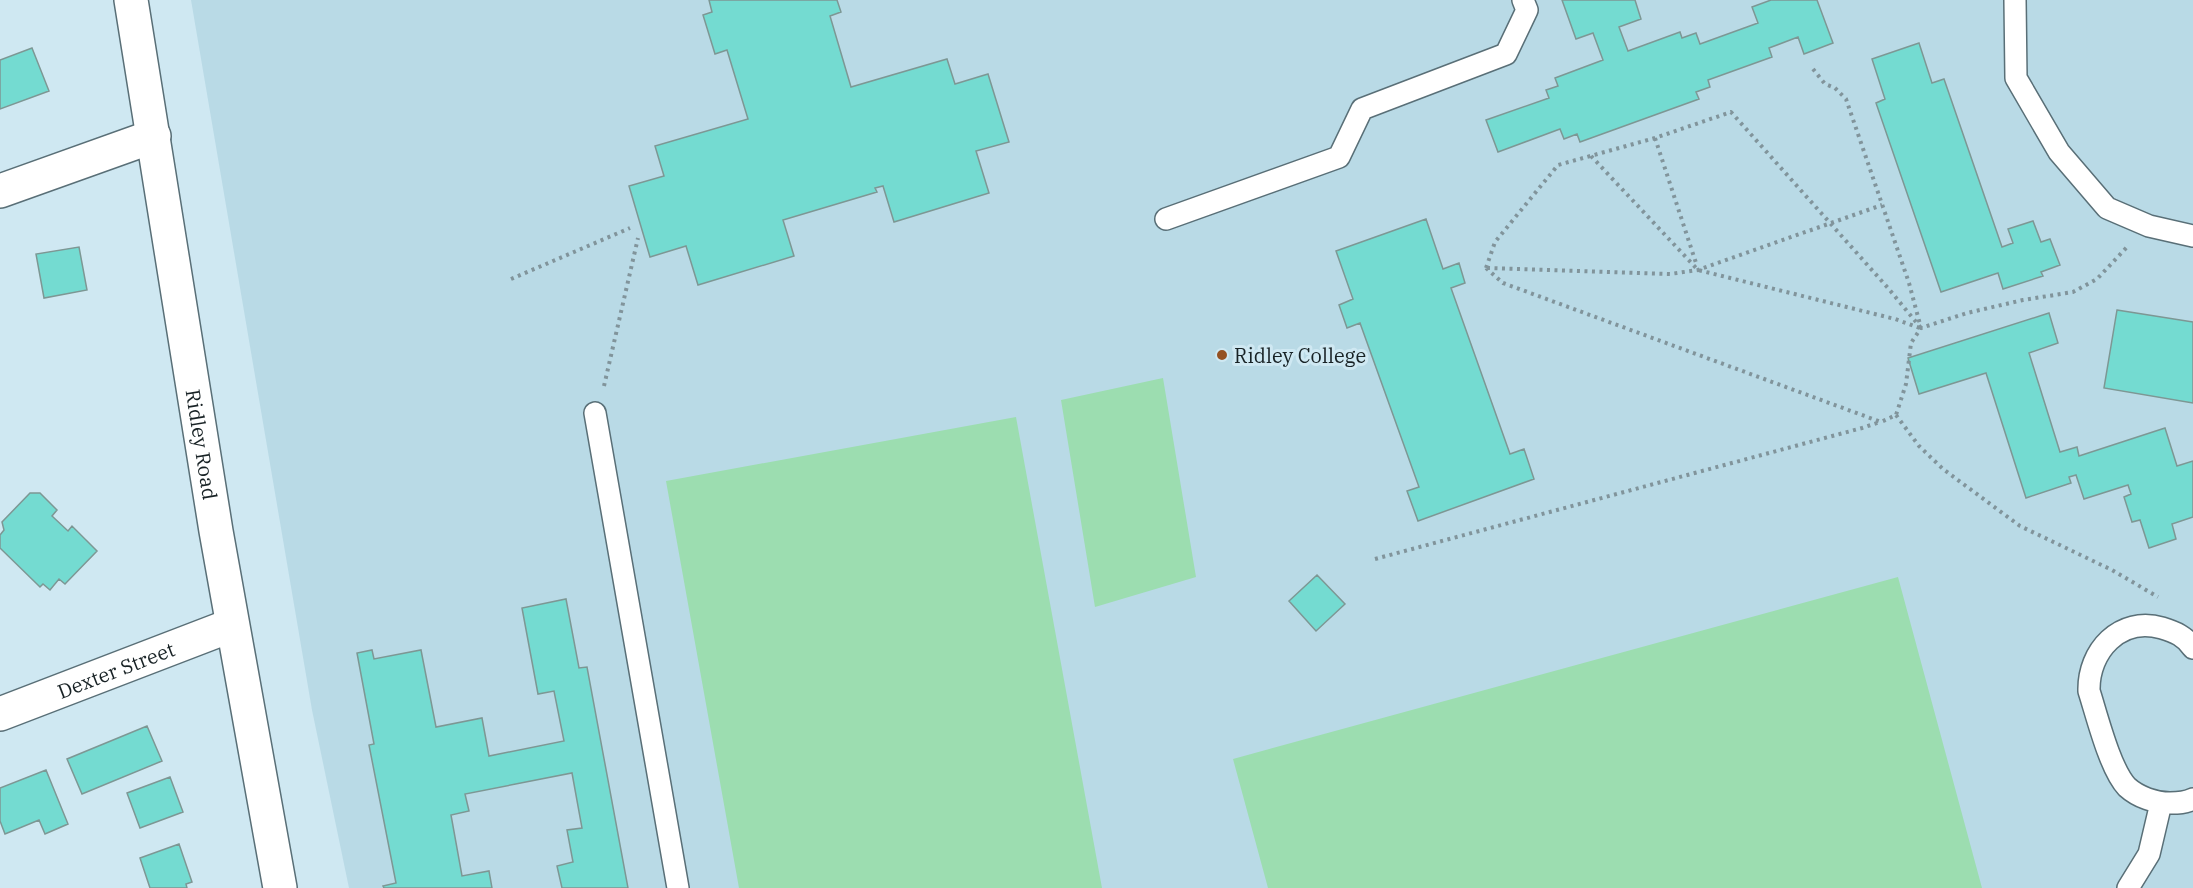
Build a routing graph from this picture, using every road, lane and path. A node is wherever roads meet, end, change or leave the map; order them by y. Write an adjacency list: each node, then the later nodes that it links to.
1 (131, 0): 5 (street, Ridley Road)
2 (1523, 0): 10 (lane)
3 (2015, 0): 11 (lane)
4 (1814, 69): 9 (path)
5 (154, 136): 8 (street); 26 (street, Ridley Road)
6 (1654, 138): 7 (path); 12 (path); 17 (path)
7 (1591, 156): 16 (path); 17 (path)
8 (0, 191)
9 (1882, 205): 12 (path); 19 (path)
10 (1166, 219)
11 (2133, 219): 14 (lane); 19 (path)
12 (1832, 224): 17 (path); 19 (path)
13 (630, 228): 18 (path)
14 (2193, 236)
15 (638, 238): 20 (path)
16 (1486, 268): 17 (path); 23 (path)
17 (1698, 270): 19 (path)
18 (511, 279)
19 (1921, 328): 22 (path)
20 (604, 386)
21 (595, 413): 32 (lane)
22 (1896, 415): 23 (path); 25 (path)
23 (1881, 422): 24 (path)
24 (1375, 559)
25 (2164, 602)
26 (232, 625): 28 (street, Dexter Street); 31 (street, Ridley Road)
27 (2193, 648): 30 (lane)
28 (0, 714)
29 (2193, 800): 30 (lane)
30 (2161, 803): 33 (lane)
31 (280, 888)
32 (678, 888)
33 (2128, 888)

